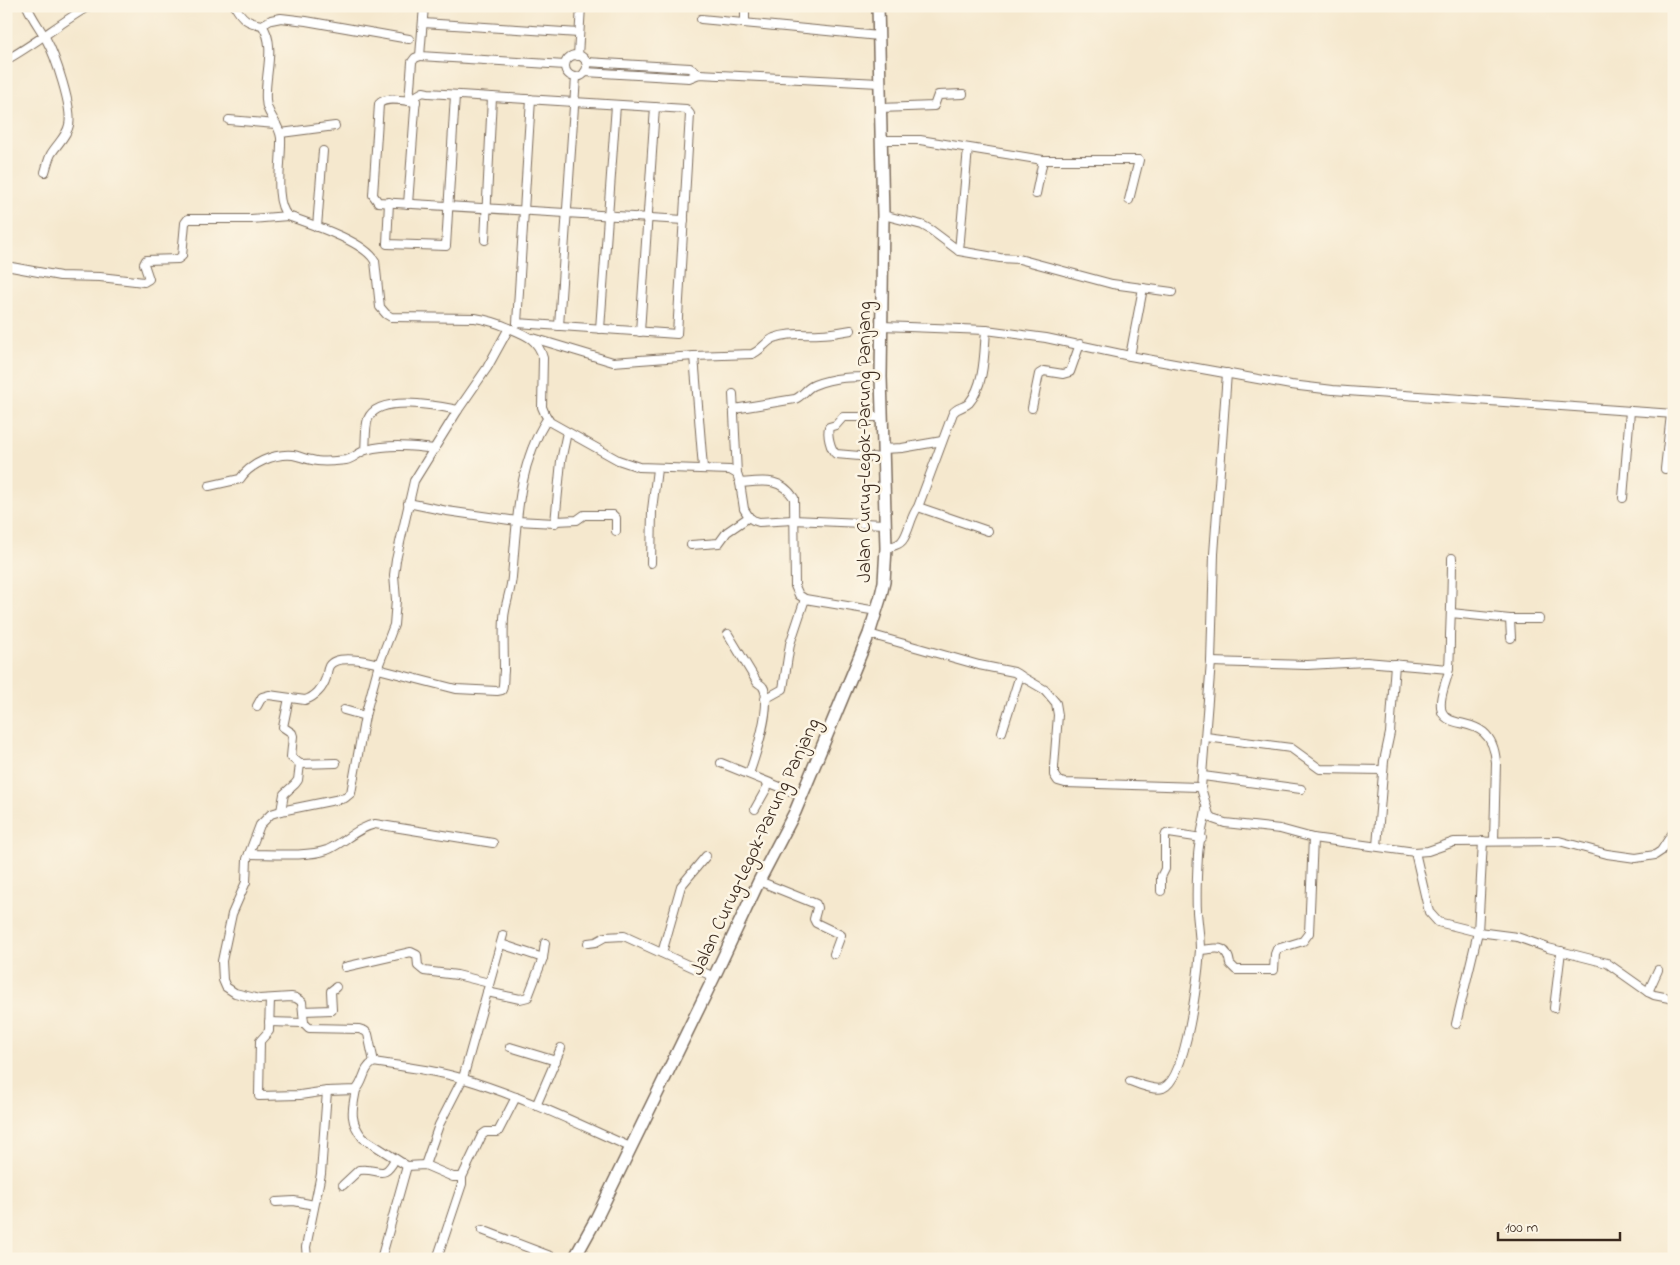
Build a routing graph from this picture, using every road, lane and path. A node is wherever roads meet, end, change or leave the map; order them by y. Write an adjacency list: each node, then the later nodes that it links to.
1 (27, 6): 13 (street)
2 (89, 6): 13 (street)
3 (235, 6): 11 (street)
4 (424, 6): 9 (street)
5 (581, 6): 12 (street)
6 (745, 6): 10 (street)
7 (878, 6): 14 (main road, Jalan Curug–Legok–Parung Panjang)
8 (701, 19): 10 (street)
9 (423, 23): 12 (street); 16 (street)
10 (745, 23): 14 (street)
11 (262, 25): 15 (street); 35 (street)
12 (579, 33): 17 (street)
13 (44, 35): 18 (street); 42 (street)
14 (879, 36): 24 (main road, Jalan Curug–Legok–Parung Panjang)
15 (409, 39)
16 (420, 56): 20 (street); 29 (street)
17 (578, 56): 19 (street); 20 (street)
18 (6, 60)
19 (586, 62): 21 (street); 22 (street)
20 (566, 65): 23 (street)
21 (585, 72): 22 (street); 23 (street)
22 (700, 74): 24 (street)
23 (576, 77): 30 (street)
24 (879, 83): 33 (main road, Jalan Curug–Legok–Parung Panjang)
25 (963, 94): 33 (street)
26 (455, 95): 27 (street); 29 (street); 47 (street)
27 (492, 97): 28 (street); 48 (street)
28 (531, 100): 30 (street); 49 (street)
29 (412, 102): 45 (street); 46 (street)
30 (574, 102): 31 (street); 50 (street)
31 (616, 105): 32 (street); 51 (street)
32 (655, 107): 54 (street); 55 (street)
33 (880, 108): 38 (main road, Jalan Curug–Legok–Parung Panjang)
34 (229, 120): 35 (street)
35 (276, 124): 37 (street)
36 (335, 126): 37 (street)
37 (280, 133): 53 (street)
38 (880, 140): 39 (street); 52 (main road, Jalan Curug–Legok–Parung Panjang)
39 (968, 148): 41 (street); 58 (street)
40 (323, 150): 56 (street)
41 (1043, 160): 43 (street); 44 (street)
42 (45, 172)
43 (1036, 194)
44 (1129, 200)
45 (389, 202): 46 (street); 47 (street)
46 (408, 204): 47 (street)
47 (448, 206): 48 (street)
48 (486, 208): 49 (street); 57 (street)
49 (524, 210): 50 (street); 62 (street)
50 (567, 213): 51 (street); 62 (street)
51 (608, 215): 54 (street); 65 (street)
52 (883, 215): 58 (street); 63 (main road, Jalan Curug–Legok–Parung Panjang)
53 (288, 216): 56 (street); 59 (street)
54 (647, 218): 55 (street); 68 (street)
55 (684, 220): 68 (street)
56 (317, 227): 64 (street)
57 (485, 240)
58 (959, 251): 60 (street)
59 (6, 266)
60 (1143, 288): 61 (street); 72 (street)
61 (1172, 292)
62 (559, 326): 65 (street)
63 (882, 326): 67 (street); 74 (main road, Jalan Curug–Legok–Parung Panjang)
64 (509, 328): 69 (street); 78 (street)
65 (600, 329): 68 (street)
66 (851, 330): 71 (street)
67 (986, 330): 70 (street); 84 (street)
68 (640, 332)
69 (532, 338): 71 (street); 82 (street)
70 (1080, 344): 72 (street); 76 (street)
71 (694, 356): 88 (street)
72 (1130, 356): 73 (street)
73 (1227, 373): 79 (street); 116 (street)
74 (881, 377): 77 (street); 81 (main road, Jalan Curug–Legok–Parung Panjang)
75 (733, 394): 77 (street)
76 (1032, 408)
77 (734, 409): 91 (street)
78 (458, 410): 85 (street); 86 (street)
79 (1630, 411): 80 (street); 94 (street)
80 (1672, 414): 90 (street)
81 (882, 417): 87 (main road, Jalan Curug–Legok–Parung Panjang); 87 (street)
82 (547, 419): 83 (street); 99 (street)
83 (567, 432): 89 (street); 100 (street)
84 (942, 441): 87 (street); 96 (street)
85 (435, 449): 86 (street); 95 (street)
86 (365, 450): 93 (street)
87 (883, 453): 101 (main road, Jalan Curug–Legok–Parung Panjang)
88 (703, 468): 89 (street); 91 (street)
89 (657, 469): 107 (street)
90 (1665, 469)
91 (737, 474): 92 (street)
92 (740, 483): 97 (street); 98 (street)
93 (210, 486)
94 (1623, 498)
95 (408, 503): 99 (street); 118 (street)
96 (918, 507): 103 (street); 105 (street)
97 (748, 517): 98 (street); 104 (street)
98 (793, 520): 101 (street); 108 (street)
99 (517, 521): 100 (street); 118 (street)
100 (556, 521): 102 (street)
101 (885, 524): 105 (main road, Jalan Curug–Legok–Parung Panjang)
102 (616, 531)
103 (988, 532)
104 (691, 545)
105 (886, 548): 109 (main road, Jalan Curug–Legok–Parung Panjang)
106 (1452, 558): 110 (street)
107 (651, 563)
108 (805, 599): 109 (street); 122 (street)
109 (877, 612): 114 (main road, Jalan Curug–Legok–Parung Panjang)
110 (1451, 614): 111 (street); 119 (street)
111 (1510, 619): 112 (street); 115 (street)
112 (1539, 619)
113 (728, 634): 122 (street)
114 (869, 634): 120 (street); 137 (main road, Jalan Curug–Legok–Parung Panjang)
115 (1511, 638)
116 (1211, 662): 117 (street); 127 (street)
117 (1395, 664): 119 (street); 131 (street)
118 (378, 666): 121 (street); 125 (street)
119 (1449, 669): 145 (street)
120 (1020, 675): 126 (street); 135 (street)
121 (290, 698): 123 (street); 130 (street)
122 (765, 699): 132 (street)
123 (257, 706)
124 (344, 710): 125 (street)
125 (365, 716): 140 (street)
126 (1002, 732)
127 (1206, 738): 131 (street); 133 (street)
128 (336, 763): 130 (street)
129 (721, 763): 132 (street)
130 (300, 764): 140 (street)
131 (1383, 770): 147 (street)
132 (749, 774): 134 (street)
133 (1203, 776): 135 (street); 136 (street)
134 (768, 784): 137 (street); 138 (street)
135 (1201, 788): 139 (street)
136 (1301, 789)
137 (802, 796): 151 (main road, Jalan Curug–Legok–Parung Panjang)
138 (756, 809)
139 (1206, 809): 142 (street); 143 (street)
140 (281, 811): 149 (street)
141 (1674, 831): 145 (street)
142 (1202, 838): 152 (street); 158 (street)
143 (1313, 838): 147 (street); 158 (street)
144 (1483, 841): 145 (street); 148 (street); 153 (street)
145 (1494, 841)
146 (493, 843): 149 (street)
147 (1377, 846): 148 (street)
148 (1415, 852): 153 (street)
149 (249, 854): 170 (street)
150 (706, 856): 160 (street)
151 (759, 880): 161 (street); 165 (main road, Jalan Curug–Legok–Parung Panjang)
152 (1161, 891)
153 (1478, 932): 159 (street); 176 (street)
154 (502, 936): 156 (street)
155 (588, 943): 160 (street)
156 (501, 944): 162 (street); 166 (street)
157 (546, 944): 162 (street)
158 (1200, 950): 182 (street)
159 (1562, 951): 169 (street); 172 (street)
160 (662, 953): 165 (street)
161 (834, 954)
162 (543, 958): 168 (street)
163 (345, 967): 166 (street)
164 (1658, 970): 169 (street)
165 (714, 977): 187 (main road, Jalan Curug–Legok–Parung Panjang)
166 (489, 983): 168 (street)
167 (336, 987): 173 (street)
168 (487, 992): 181 (street)
169 (1648, 992): 171 (street)
170 (270, 999): 173 (street); 174 (street)
171 (1674, 999)
172 (1554, 1008)
173 (303, 1011): 175 (street)
174 (270, 1022): 175 (street); 184 (street)
175 (304, 1023): 180 (street)
176 (1456, 1024)
177 (510, 1047): 179 (street)
178 (562, 1048): 179 (street)
179 (556, 1061): 186 (street)
180 (374, 1062): 181 (street); 183 (street)
181 (463, 1078): 185 (street); 189 (street)
182 (1130, 1081)
183 (356, 1090): 184 (street); 188 (street)
184 (327, 1091): 194 (street)
185 (516, 1098): 186 (street); 191 (street)
186 (536, 1106): 187 (street)
187 (630, 1147): 200 (main road, Jalan Curug–Legok–Parung Panjang)
188 (394, 1159): 190 (street); 192 (street)
189 (425, 1165): 190 (street); 191 (street)
190 (406, 1166): 197 (street)
191 (462, 1177): 198 (street)
192 (343, 1185)
193 (276, 1202): 194 (street)
194 (314, 1205): 196 (street)
195 (482, 1230): 199 (street)
196 (307, 1259)
197 (381, 1259)
198 (437, 1259)
199 (558, 1259)
200 (574, 1259)

